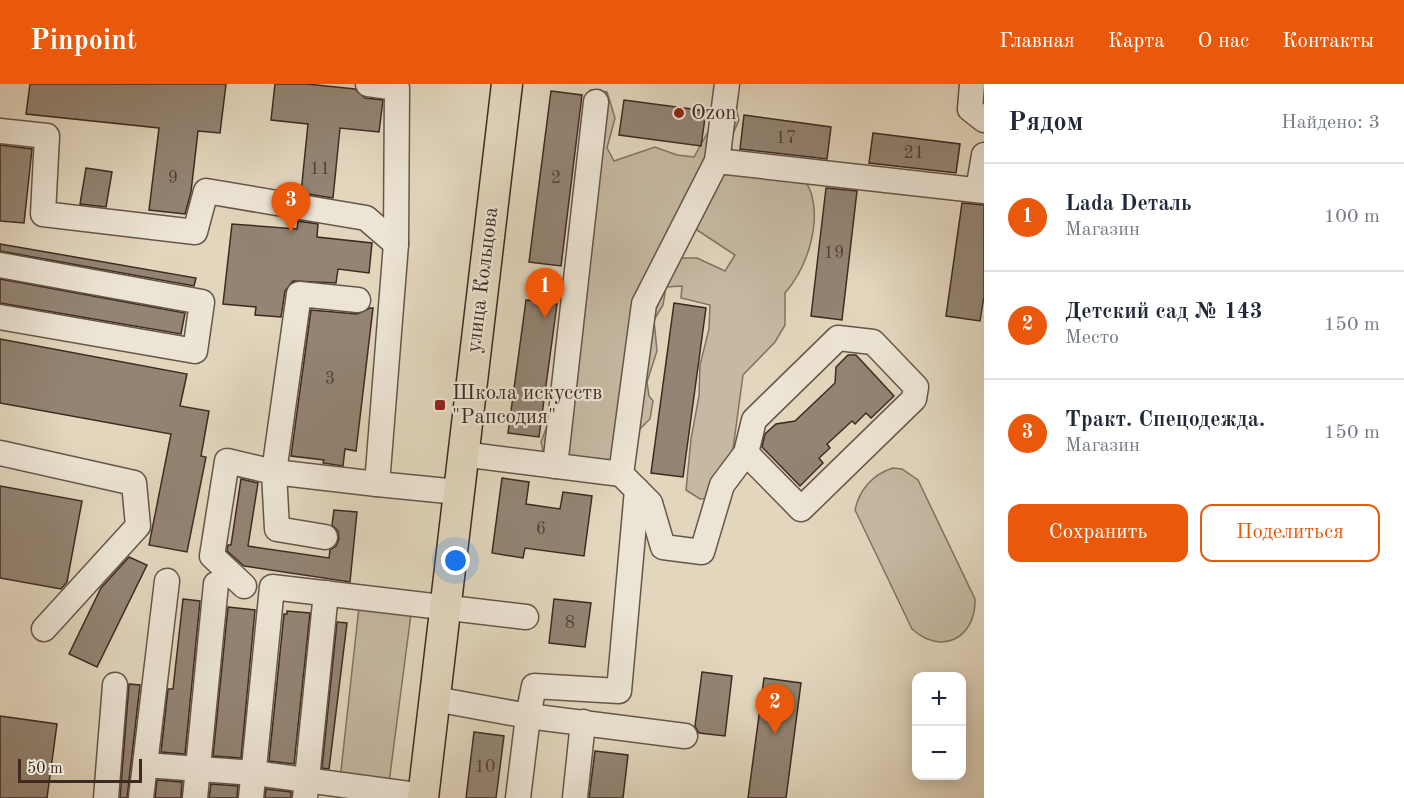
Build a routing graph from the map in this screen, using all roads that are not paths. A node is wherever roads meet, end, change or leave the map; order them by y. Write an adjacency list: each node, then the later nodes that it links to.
1 (368, 84): 11 (lane)
2 (507, 84): 18 (main road, улица Кольцова)
3 (728, 84): 9 (lane)
4 (972, 84): 6 (lane)
5 (596, 102): 19 (lane)
6 (984, 120)
7 (0, 131): 11 (lane)
8 (984, 155): 10 (lane)
9 (717, 161): 10 (lane); 21 (lane)
10 (981, 190)
11 (396, 244): 22 (lane)
12 (0, 264): 14 (lane)
13 (358, 300): 20 (lane)
14 (0, 317)
15 (216, 445): 26 (lane)
16 (0, 453): 32 (lane)
17 (746, 453): 17 (lane); 21 (lane)
18 (462, 454): 19 (lane); 23 (main road, улица Кольцова)
19 (555, 466): 21 (lane)
20 (274, 472): 22 (lane); 24 (lane); 27 (lane)
21 (629, 482): 35 (lane)
22 (377, 484): 23 (lane)
23 (458, 492): 30 (main road, улица Кольцова)
24 (325, 537)
25 (166, 581): 38 (lane)
26 (216, 584): 27 (lane); 39 (lane)
27 (244, 585): 28 (lane)
28 (272, 587): 29 (lane); 40 (lane)
29 (326, 593): 30 (lane); 41 (lane)
30 (446, 606): 31 (lane); 34 (main road, улица Кольцова)
31 (526, 617)
32 (44, 629)
33 (115, 685): 43 (lane)
34 (435, 699): 35 (lane); 42 (main road, улица Кольцова)
35 (528, 716): 36 (lane); 47 (lane)
36 (583, 722): 37 (lane); 48 (lane)
37 (685, 736)
38 (145, 765): 39 (lane); 44 (lane)
39 (198, 769): 40 (lane); 45 (lane)
40 (254, 773): 41 (lane); 46 (lane)
41 (306, 789): 42 (lane)
42 (423, 797)
43 (106, 798)
44 (141, 798)
45 (195, 798)
46 (251, 798)
47 (518, 798)
48 (575, 798)

